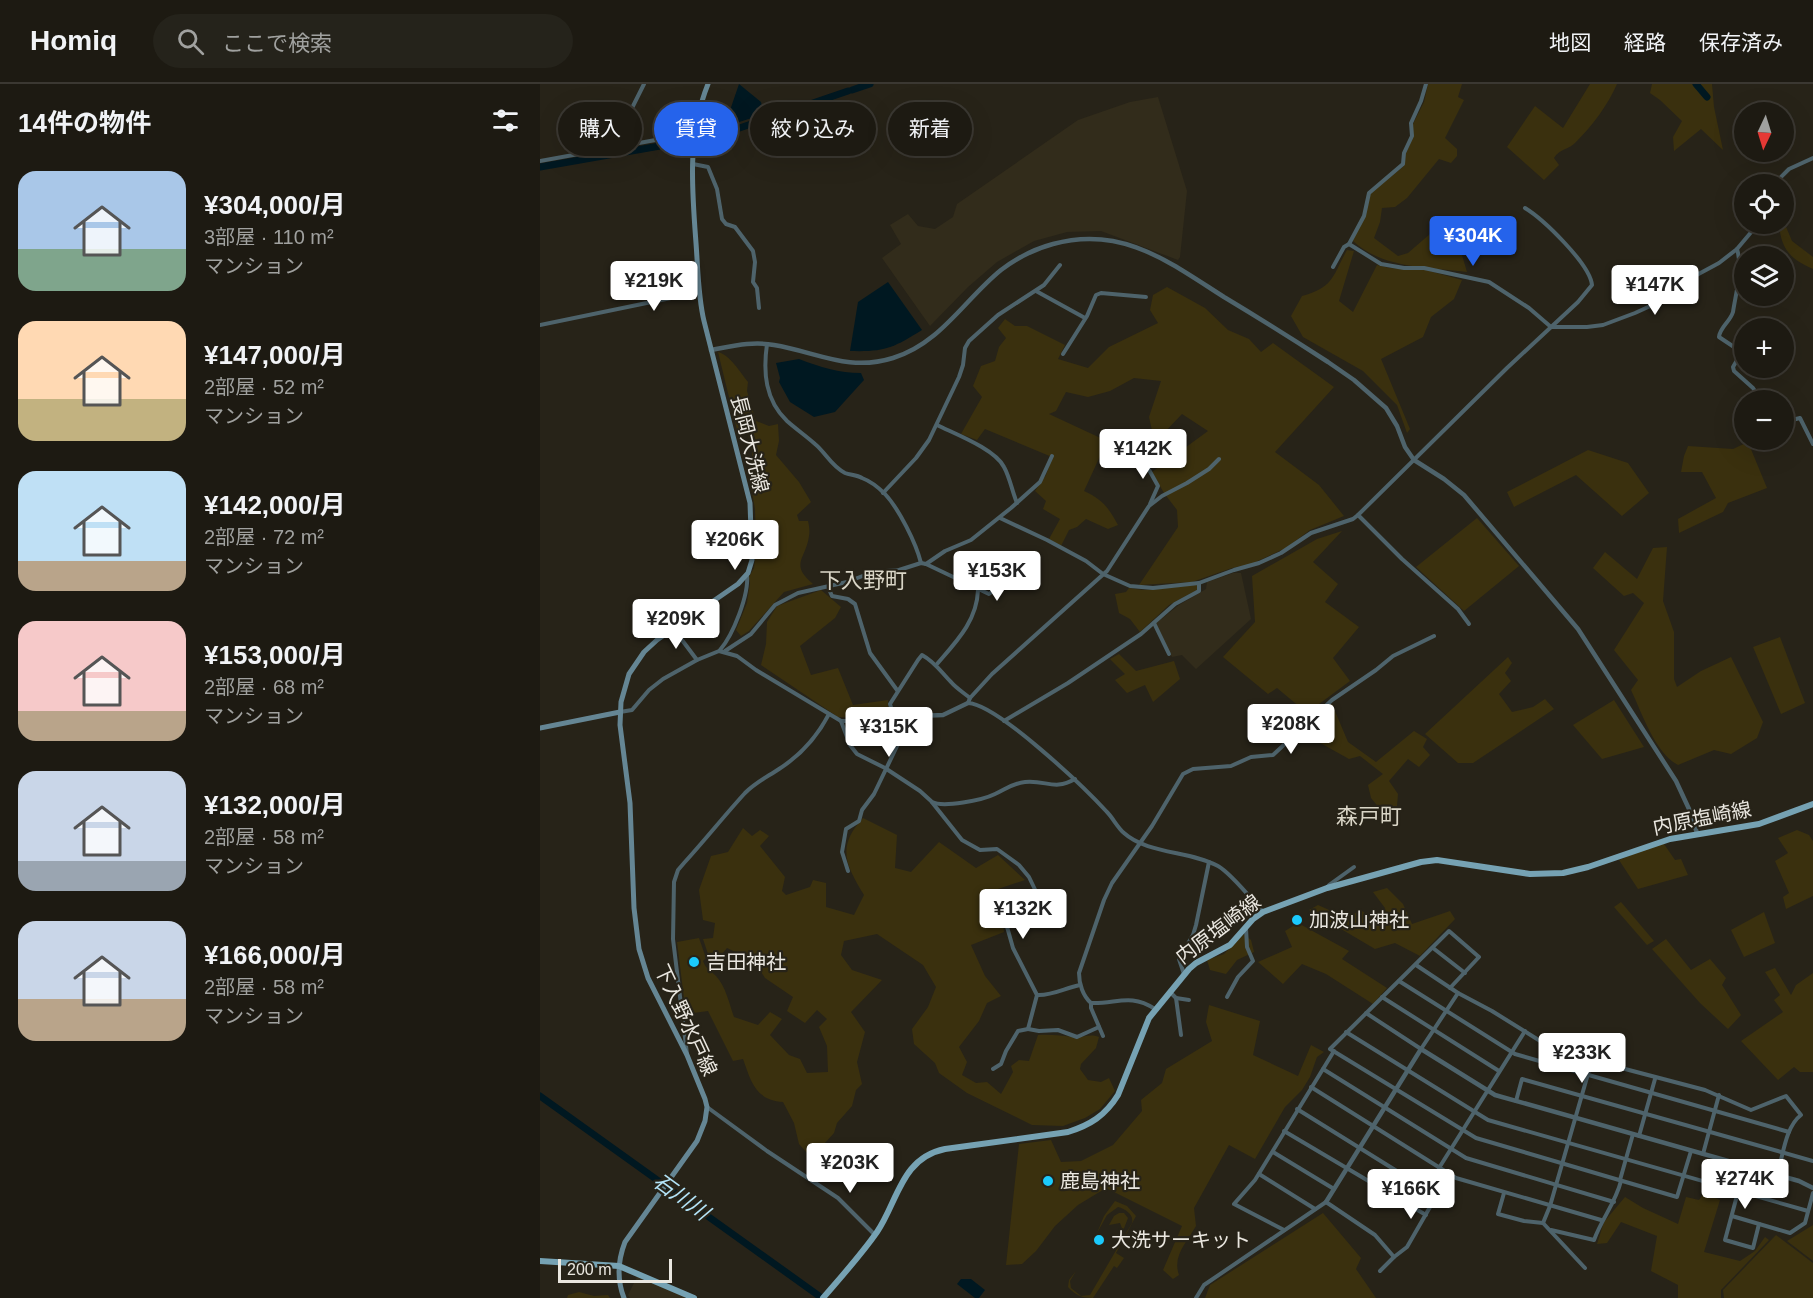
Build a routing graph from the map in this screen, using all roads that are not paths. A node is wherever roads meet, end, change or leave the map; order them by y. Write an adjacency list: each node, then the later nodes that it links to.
1 (644, 84): 4 (street)
2 (708, 84): 5 (main road, 長岡大洗線)
3 (1426, 84): 14 (street)
4 (635, 102)
5 (703, 102)
6 (654, 141): 9 (street)
7 (692, 156): 10 (main road, 長岡大洗線)
8 (1813, 158): 11 (street)
9 (540, 161)
10 (692, 164): 20 (main road, 長岡大洗線); 23 (street)
11 (1785, 174)
12 (1525, 208): 26 (street)
13 (1750, 234): 15 (street)
14 (1349, 244): 18 (street); 26 (street)
15 (1740, 246)
16 (1734, 251): 26 (street)
17 (1060, 265): 19 (street)
18 (1333, 267)
19 (1036, 291): 24 (street); 32 (street)
20 (700, 292): 25 (street); 28 (main road, 長岡大洗線)
21 (1146, 297): 24 (street)
22 (1734, 300): 30 (street)
23 (759, 308)
24 (1085, 318): 29 (street)
25 (540, 325)
26 (1551, 327): 37 (street)
27 (767, 344): 28 (street); 37 (street); 38 (street)
28 (711, 350): 45 (main road, 長岡大洗線)
29 (1063, 354)
30 (1754, 390)
31 (1794, 420): 33 (street)
32 (937, 425): 38 (street); 39 (street)
33 (1813, 444)
34 (1132, 454): 40 (street)
35 (1052, 456): 39 (street)
36 (1219, 459): 40 (street)
37 (1414, 460): 41 (street); 71 (street)
38 (883, 493): 43 (street)
39 (1017, 503): 42 (street)
40 (1149, 506): 44 (street)
41 (1358, 515): 47 (street); 51 (street)
42 (1000, 518): 43 (street); 44 (street)
43 (923, 564): 48 (street); 49 (street)
44 (1103, 573): 47 (street); 60 (street)
45 (747, 575): 52 (main road); 54 (street)
46 (1016, 576): 49 (street)
47 (1199, 583): 50 (street)
48 (828, 586): 55 (street); 59 (street)
49 (978, 590): 58 (street)
50 (1154, 623): 56 (street); 65 (street)
51 (1469, 624)
52 (675, 627): 57 (street); 61 (main road)
53 (1434, 636): 72 (street)
54 (719, 651): 55 (street); 57 (street)
55 (725, 651): 62 (street)
56 (1168, 654)
57 (697, 660): 61 (street)
58 (937, 664): 59 (street); 60 (street)
59 (897, 690): 63 (street)
60 (969, 701): 63 (street); 65 (street)
61 (620, 712): 66 (main road); 107 (main road, 下入野水戸線)
62 (829, 714): 64 (street); 107 (street)
63 (894, 717): 64 (street); 67 (street)
64 (840, 721): 67 (street)
65 (1004, 721): 68 (street)
66 (540, 728)
67 (885, 768): 69 (street); 75 (street)
68 (1075, 779): 69 (street); 72 (street)
69 (931, 801): 88 (street)
70 (1813, 804): 71 (main road, 内原塩崎線)
71 (1697, 833): 76 (main road, 内原塩崎線)
72 (1141, 843): 73 (street); 84 (street)
73 (1209, 862): 77 (street); 82 (street)
74 (1354, 867): 76 (street)
75 (848, 871)
76 (1327, 888): 77 (main road, 内原塩崎線)
77 (1263, 912): 78 (main road, 内原塩崎線)
78 (1246, 926): 82 (main road, 内原塩崎線); 91 (street)
79 (1433, 948): 80 (street); 81 (street); 81 (street)
80 (1416, 965): 83 (street); 85 (street)
81 (1465, 972): 85 (street)
82 (1184, 974): 86 (main road, 内原塩崎線)
83 (1399, 981): 89 (street); 95 (street)
84 (1080, 985): 88 (street); 93 (street)
85 (1450, 988): 87 (street)
86 (1170, 991): 90 (street); 94 (main road, 内原塩崎線)
87 (1458, 993): 95 (street); 100 (street)
88 (1037, 995): 98 (street)
89 (1382, 997): 96 (street); 99 (street)
90 (1176, 998): 92 (street); 102 (street)
91 (1227, 998)
92 (1189, 1000)
93 (1091, 1003): 94 (street); 97 (street)
94 (1155, 1009): 173 (main road, 内原塩崎線)
95 (1446, 1011): 99 (street); 106 (street)
96 (1366, 1013): 101 (street); 104 (street)
97 (1099, 1027): 98 (street); 103 (street)
98 (1028, 1029): 110 (street)
99 (1434, 1029): 104 (street); 112 (street)
100 (1525, 1031): 106 (street); 108 (street)
101 (1346, 1032): 105 (street); 111 (street)
102 (1181, 1035)
103 (1103, 1036)
104 (1421, 1048): 111 (street); 117 (street)
105 (1334, 1051): 109 (street); 116 (street)
106 (1512, 1052): 112 (street); 113 (street)
107 (687, 1055): 122 (main road, 下入野水戸線)
108 (1592, 1060): 113 (street); 114 (street)
109 (1323, 1069): 115 (street); 123 (street)
110 (993, 1070)
111 (1408, 1070): 116 (street); 126 (street)
112 (1500, 1071): 117 (street)
113 (1588, 1074): 118 (street); 119 (street)
114 (1655, 1078): 118 (street); 120 (street)
115 (1311, 1087): 124 (street); 129 (street)
116 (1396, 1090): 123 (street); 131 (street)
117 (1487, 1090): 121 (street); 126 (street)
118 (1652, 1093): 125 (street); 127 (street)
119 (1582, 1095): 121 (street); 127 (street); 128 (street)
120 (1719, 1095): 125 (street); 133 (street)
121 (1516, 1101): 128 (street)
122 (707, 1107): 173 (street); 176 (main road, 下入野水戸線)
123 (1384, 1108): 129 (street); 138 (street)
124 (1298, 1109): 130 (street); 137 (street)
125 (1715, 1111): 132 (street); 133 (street)
126 (1474, 1113): 131 (street); 136 (street)
127 (1646, 1114): 132 (street); 135 (street)
128 (1576, 1118): 134 (street); 136 (street)
129 (1372, 1126): 137 (street); 147 (street)
130 (1284, 1131): 140 (street); 148 (street)
131 (1462, 1131): 138 (street); 145 (street)
132 (1709, 1131): 141 (street); 142 (street)
133 (1789, 1132): 141 (street)
134 (1633, 1134): 135 (street); 143 (street)
135 (1640, 1136): 139 (street)
136 (1568, 1143): 143 (street); 145 (street)
137 (1360, 1147): 148 (street); 160 (street)
138 (1450, 1150): 147 (street); 154 (street)
139 (1691, 1150): 142 (street); 151 (street)
140 (1273, 1152): 149 (street); 156 (street)
141 (1784, 1152): 144 (street); 152 (street)
142 (1703, 1154): 146 (street)
143 (1626, 1159): 151 (street); 153 (street)
144 (1813, 1161)
145 (1563, 1164): 153 (street); 154 (street)
146 (1745, 1166): 152 (street); 157 (street)
147 (1439, 1168): 150 (street)
148 (1346, 1169): 156 (street); 166 (street)
149 (1259, 1174): 164 (street); 171 (street)
150 (1449, 1174): 158 (street); 160 (street)
151 (1684, 1175): 153 (street); 157 (street)
152 (1778, 1175): 155 (street)
153 (1621, 1181): 162 (street)
154 (1557, 1185): 162 (street); 163 (street)
155 (1813, 1188)
156 (1334, 1189): 161 (street)
157 (1739, 1191): 165 (street); 167 (street)
158 (1504, 1193): 163 (street); 169 (street)
159 (1813, 1193): 165 (street)
160 (1437, 1196): 166 (street)
161 (1326, 1202): 164 (street); 174 (street)
162 (1614, 1202): 168 (street)
163 (1551, 1206): 168 (street); 169 (street)
164 (1316, 1209): 171 (street)
165 (1808, 1211): 170 (street)
166 (1426, 1215): 174 (street)
167 (1732, 1216): 170 (street); 170 (street)
168 (1601, 1220): 172 (street)
169 (1543, 1223): 172 (street)
170 (1759, 1224)
171 (1284, 1230): 182 (street)
172 (1550, 1230): 177 (street)
173 (875, 1235): 181 (main road, 内原塩崎線)
174 (1394, 1257): 178 (street)
175 (540, 1261): 176 (main road)
176 (619, 1266): 179 (main road, 下入野水戸線); 180 (main road)
177 (1585, 1268)
178 (1380, 1270)
179 (624, 1298)
180 (694, 1298)
181 (824, 1298)
182 (1196, 1298)

